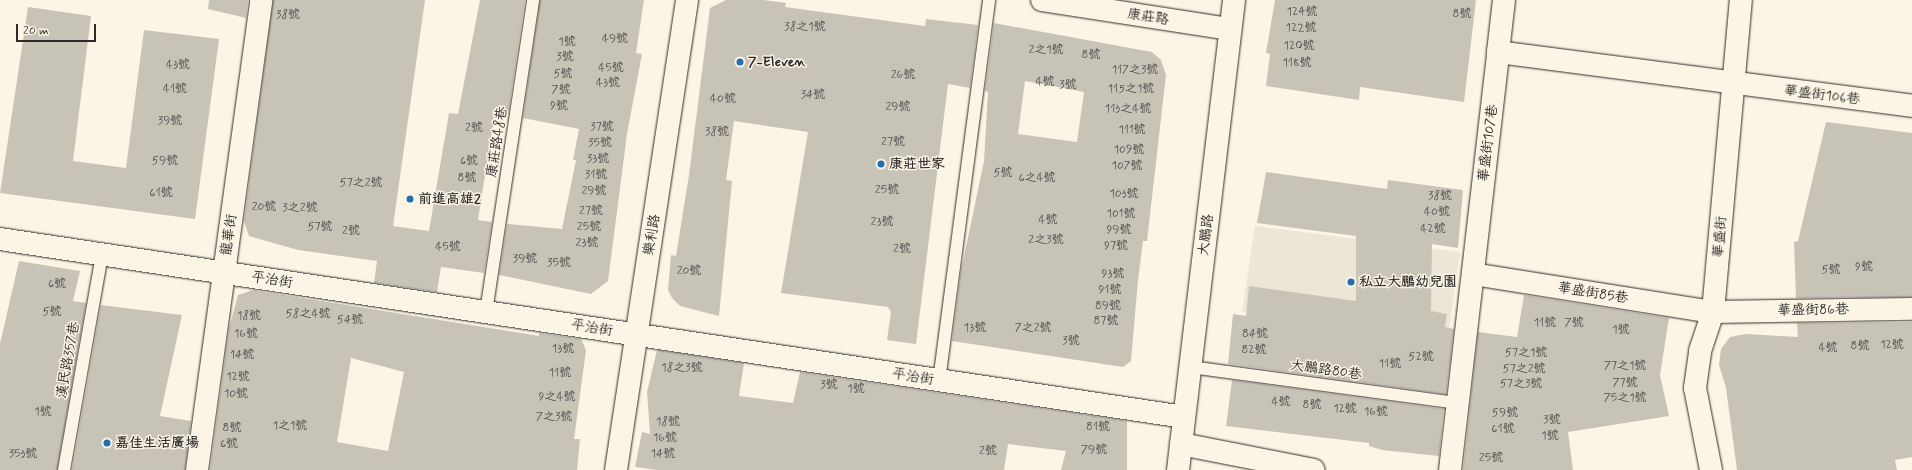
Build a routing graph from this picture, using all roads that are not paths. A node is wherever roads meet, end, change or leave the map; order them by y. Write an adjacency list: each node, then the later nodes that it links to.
1 (261, 0): 15 (street, 龍華街)
2 (533, 0): 18 (lane, 康莊路48巷)
3 (687, 0): 20 (street, 樂利路)
4 (989, 0): 22 (lane)
5 (1042, 0): 9 (street, 康莊路)
6 (1234, 0): 9 (street, 大鵬路)
7 (1504, 0): 10 (street, 華盛街107巷)
8 (1741, 0): 11 (street, 華盛街)
9 (1230, 29): 21 (street, 大鵬路)
10 (1498, 52): 11 (street); 16 (street, 華盛街107巷)
11 (1732, 83): 12 (street, 華盛街106巷); 19 (street, 華盛街)
12 (1912, 106)
13 (0, 239): 14 (street, 平治街)
14 (102, 254): 15 (street, 平治街); 26 (lane, 漢民路357巷)
15 (224, 273): 18 (street, 平治街); 27 (street, 龍華街)
16 (1473, 274): 19 (street, 華盛街85巷); 23 (street, 華盛街107巷)
17 (1912, 309): 19 (street, 華盛街86巷)
18 (486, 312): 20 (street, 平治街)
19 (1713, 312): 32 (street, 華盛街)
20 (637, 335): 22 (street, 平治街); 28 (street, 樂利路)
21 (1190, 367): 23 (lane, 大鵬路80巷); 24 (street, 大鵬路)
22 (939, 381): 24 (street, 平治街)
23 (1458, 403): 31 (street, 華盛街107巷)
24 (1184, 417): 25 (street, 大鵬路)
25 (1181, 444): 29 (street, 大鵬路); 30 (street)
26 (64, 470)
27 (197, 470)
28 (616, 470)
29 (1178, 470)
30 (1313, 470)
31 (1450, 470)
32 (1711, 470)

